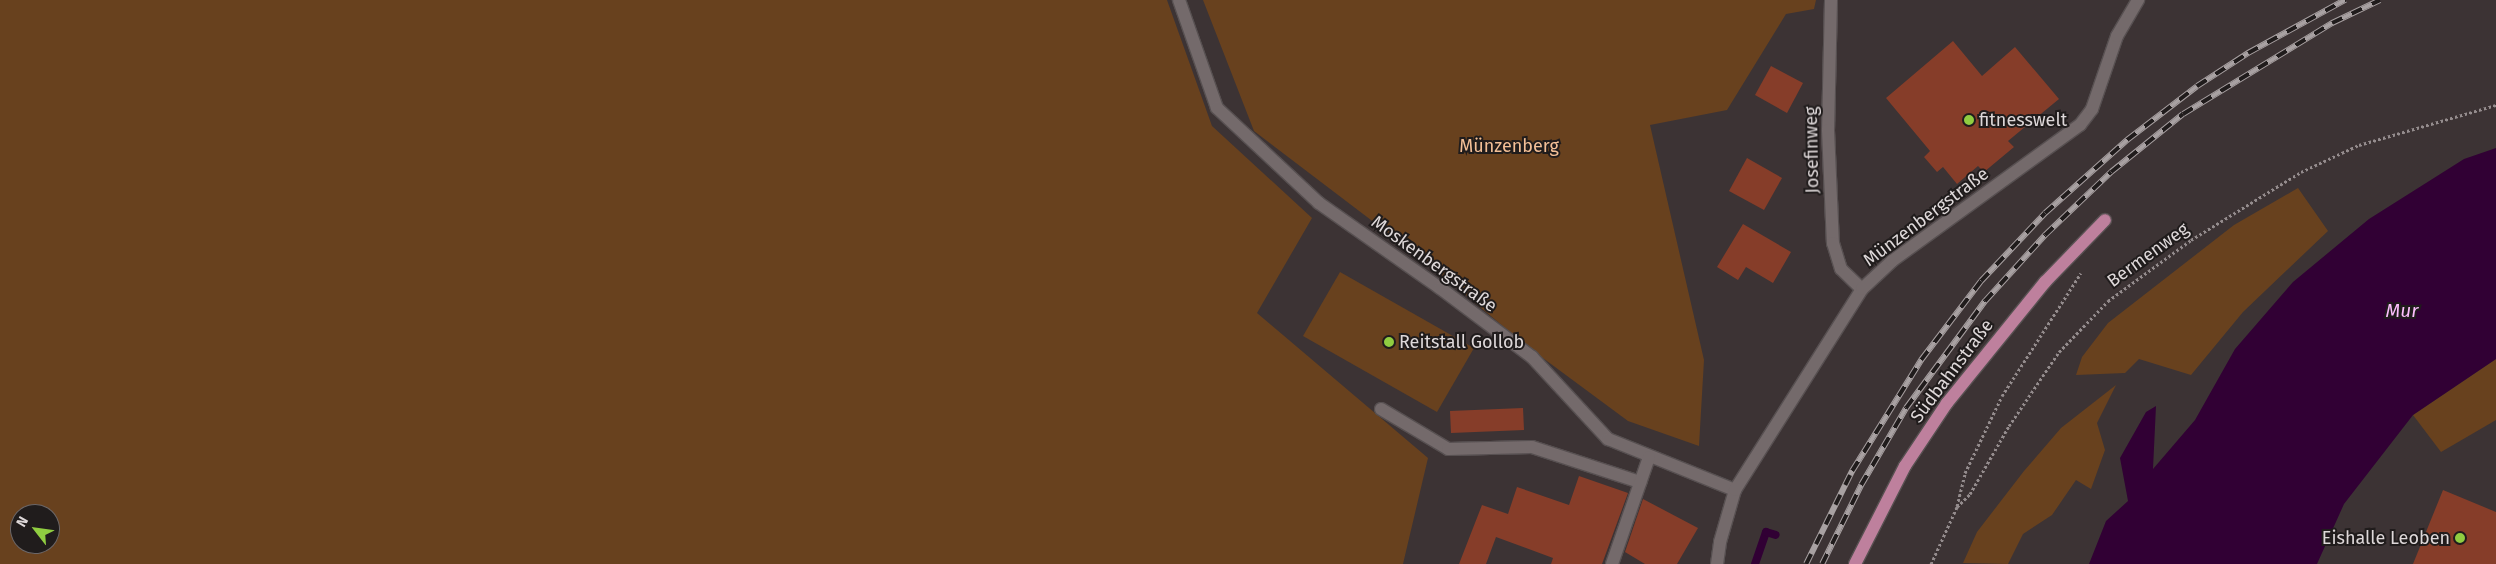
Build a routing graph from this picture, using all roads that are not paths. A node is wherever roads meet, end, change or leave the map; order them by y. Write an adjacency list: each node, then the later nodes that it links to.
1 (1179, 0): 7 (street, Moskenbergstraße)
2 (1831, 0): 5 (street, Josefinweg)
3 (2138, 0): 5 (street, Münzenbergstraße)
4 (2105, 220): 12 (main road, Südbahnstraße)
5 (1862, 289): 9 (street, Münzenbergstraße)
6 (1381, 408): 8 (street)
7 (1649, 457): 8 (street); 9 (street, Moskenbergstraße)
8 (1640, 482): 10 (street)
9 (1736, 490): 11 (street, Münzenbergstraße)
10 (1612, 564)
11 (1717, 564)
12 (1855, 564)

